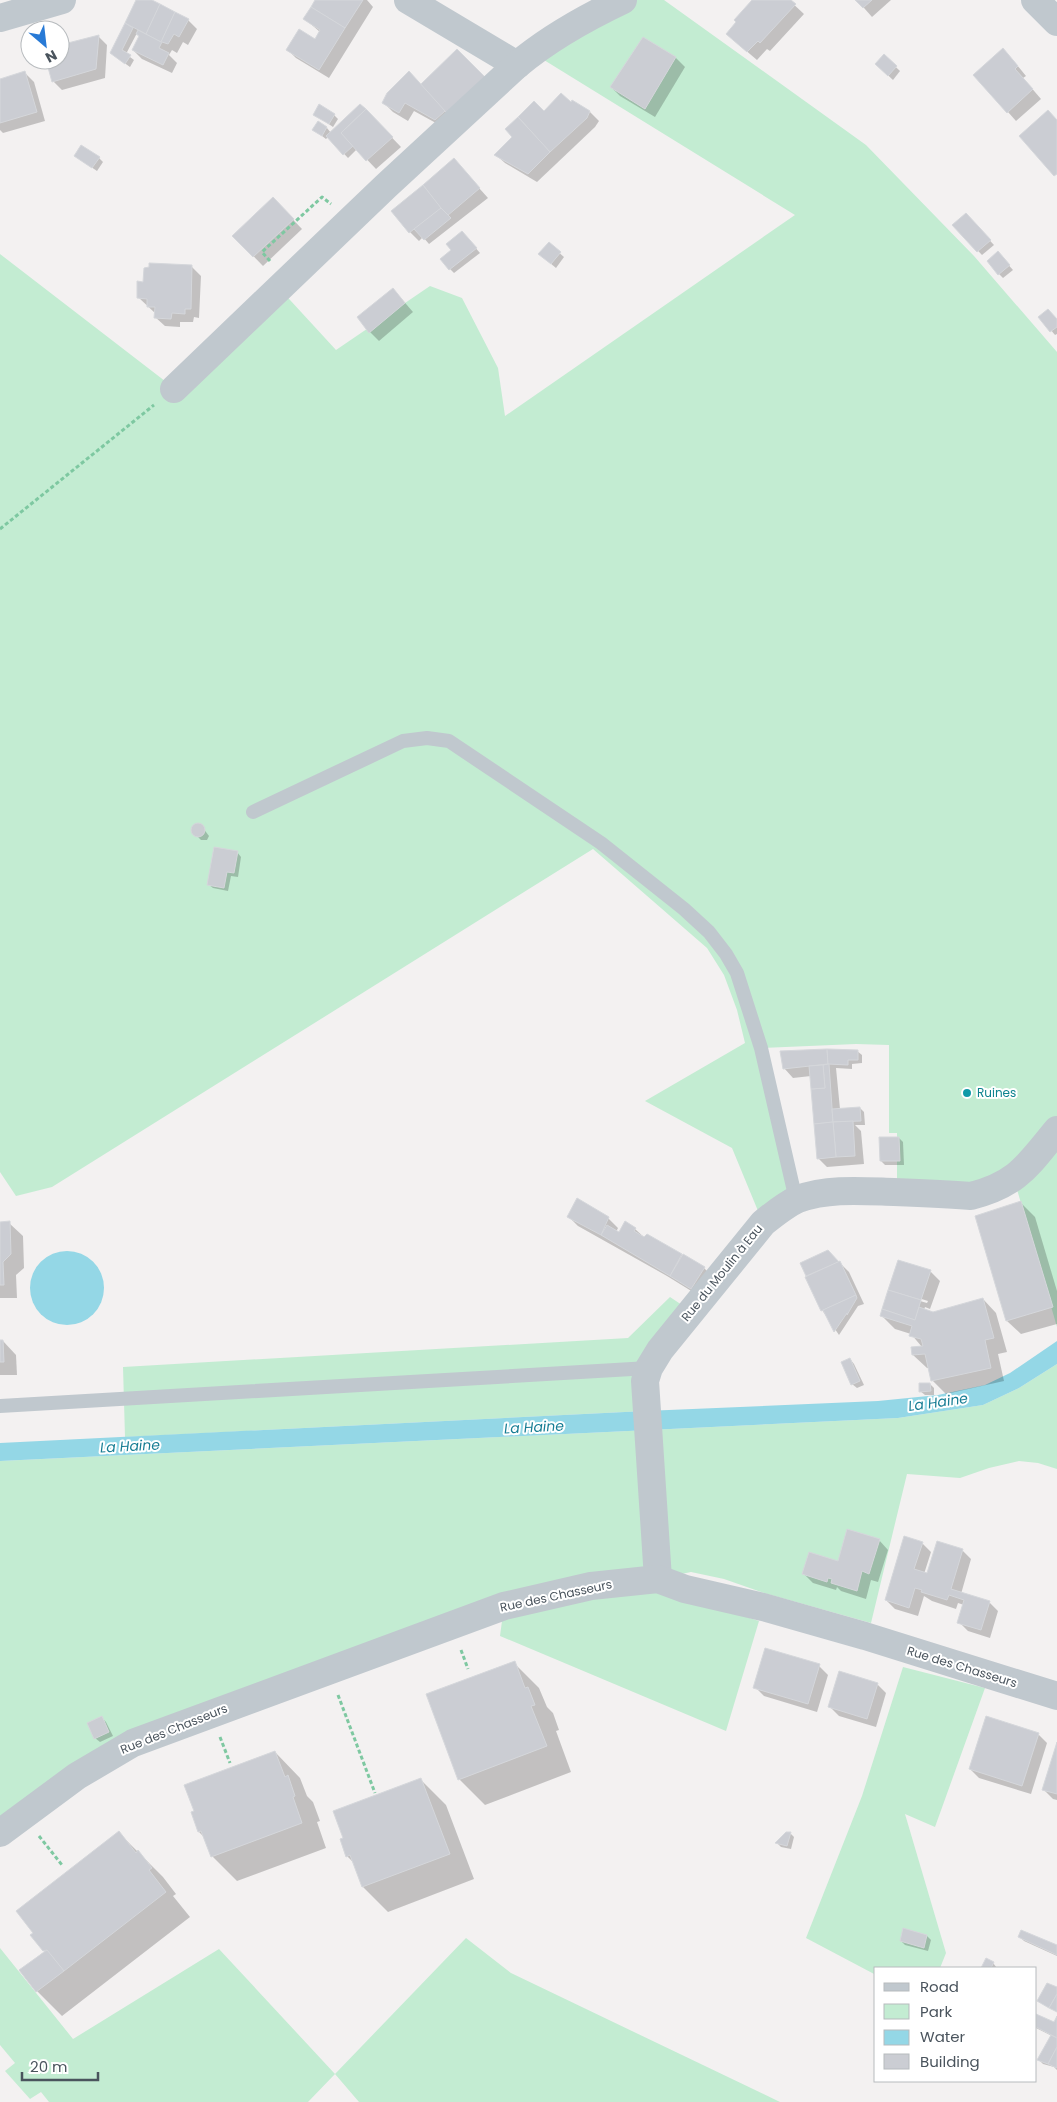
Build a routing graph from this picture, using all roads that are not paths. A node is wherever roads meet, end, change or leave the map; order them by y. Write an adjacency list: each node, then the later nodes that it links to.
1 (62, 0): 5 (street)
2 (408, 0): 7 (street)
3 (623, 0): 7 (street)
4 (1035, 0): 6 (street)
5 (0, 18)
6 (1057, 22)
7 (517, 64): 8 (street)
8 (174, 388)
9 (253, 812): 11 (lane)
10 (1057, 1130): 11 (street, Rue du Moulin à Eau)
11 (796, 1200): 12 (street, Rue du Moulin à Eau)
12 (649, 1368): 13 (lane); 14 (street, Rue du Moulin à Eau)
13 (0, 1406)
14 (658, 1579): 15 (street, Rue des Chasseurs); 16 (street, Rue des Chasseurs)
15 (1057, 1696)
16 (0, 1833)

